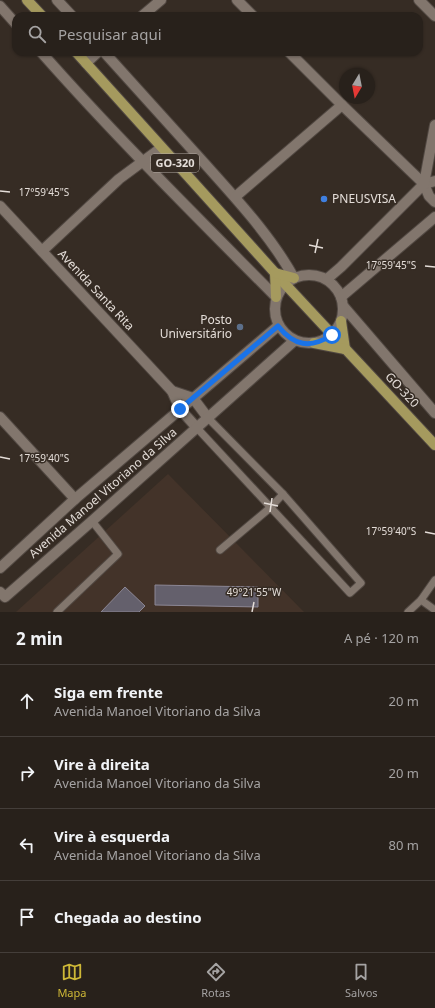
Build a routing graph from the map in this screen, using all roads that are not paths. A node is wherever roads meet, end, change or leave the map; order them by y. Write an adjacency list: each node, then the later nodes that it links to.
1 (27, 0): 7 (main road)
2 (57, 0): 8 (street)
3 (161, 0): 9 (street)
4 (236, 0): 10 (street)
5 (419, 0): 11 (street)
6 (0, 6): 12 (street)
7 (38, 12)
8 (68, 12)
9 (147, 12)
10 (249, 12)
11 (435, 16)
12 (12, 20)
13 (45, 56): 22 (street)
14 (80, 56): 18 (main road, GO-320 / GO-320)
15 (94, 56): 18 (street)
16 (108, 56): 25 (street)
17 (293, 56): 19 (street)
18 (86, 63): 21 (main road, GO-320 / GO-320)
19 (342, 106): 24 (street); 25 (street)
20 (435, 125): 24 (street)
21 (161, 148): 22 (street); 30 (main road, GO-320 / GO-320)
22 (142, 162): 29 (street); 34 (street)
23 (435, 181): 24 (street)
24 (424, 184): 26 (street); 32 (street)
25 (235, 197): 31 (street)
26 (435, 202)
27 (0, 206): 29 (street, Avenida Santa Rita)
28 (435, 217): 35 (street)
29 (42, 252): 42 (street, Avenida Santa Rita)
30 (275, 273): 31 (main road); 33 (main road, GO-320 / GO-320); 34 (main road)
31 (294, 278): 32 (street); 33 (street)
32 (326, 280): 35 (street)
33 (285, 284): 34 (street); 38 (main road, GO-320 / GO-320)
34 (276, 297): 37 (street)
35 (342, 302): 36 (street); 45 (street)
36 (341, 321): 38 (street); 41 (main road)
37 (278, 326): 39 (street); 43 (street, Avenida Manoel Vitoriano da Silva)
38 (332, 335): 40 (street); 41 (main road, GO-320 / GO-320)
39 (294, 340): 40 (street); 47 (street, Avenida Manoel Vitoriano da Silva)
40 (314, 343): 41 (main road)
41 (345, 349): 49 (main road, GO-320 / GO-320)
42 (172, 391): 43 (street, Avenida Santa Rita); 44 (street, Avenida Santa Rita)
43 (193, 398): 44 (street, Avenida Manoel Vitoriano da Silva); 47 (street)
44 (180, 409): 48 (street, Avenida Santa Rita); 51 (street, Avenida Manoel Vitoriano da Silva)
45 (435, 413)
46 (0, 417): 51 (street)
47 (208, 418): 48 (street, Avenida Manoel Vitoriano da Silva); 50 (lane)
48 (197, 428): 52 (lane); 53 (street, Avenida Manoel Vitoriano da Silva)
49 (435, 445)
50 (283, 494): 52 (lane); 52 (lane)
51 (75, 499): 55 (street, Avenida Manoel Vitoriano da Silva)
52 (271, 507): 54 (lane)
53 (92, 521): 57 (street, Avenida Manoel Vitoriano da Silva); 60 (lane)
54 (220, 550)
55 (0, 568)
56 (435, 580): 58 (lane)
57 (2, 594)
58 (421, 600): 59 (lane); 61 (lane)
59 (435, 610)
60 (58, 612)
61 (408, 612)

